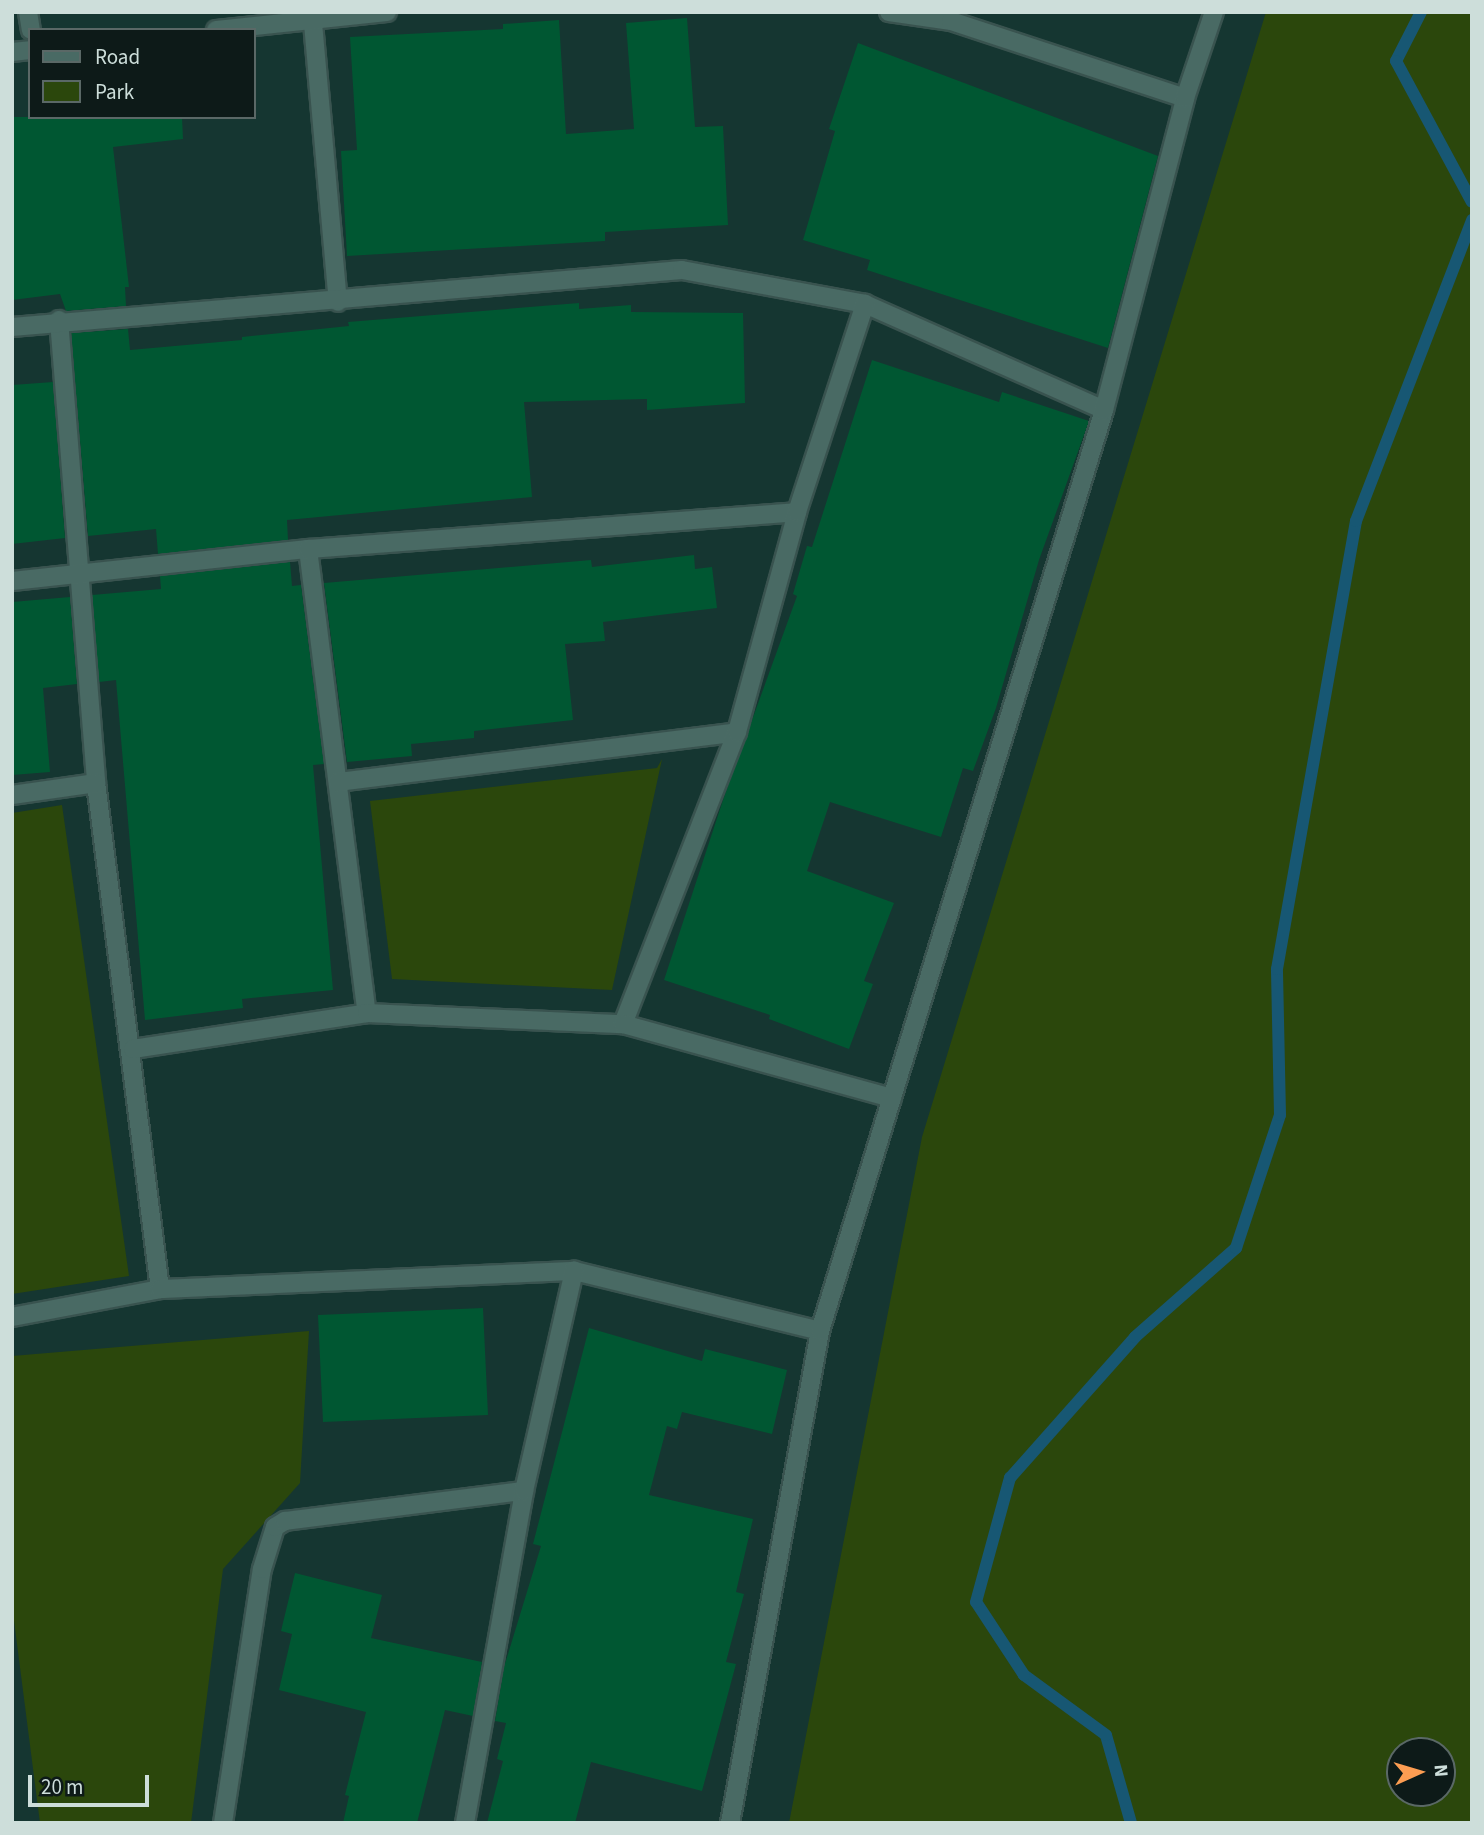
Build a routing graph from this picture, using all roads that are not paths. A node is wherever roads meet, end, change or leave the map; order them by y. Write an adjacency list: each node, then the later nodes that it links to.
1 (387, 12): 4 (street)
2 (889, 12): 5 (street)
3 (1214, 12): 7 (street)
4 (313, 16): 6 (street); 8 (street)
5 (952, 17): 7 (street)
6 (230, 28)
7 (1185, 98): 12 (street)
8 (338, 302): 9 (street); 10 (street)
9 (865, 304): 12 (street); 13 (street)
10 (59, 320): 11 (street); 15 (street)
11 (12, 327)
12 (1104, 410): 24 (street)
13 (797, 512): 14 (street); 17 (street)
14 (308, 549): 15 (street); 18 (street)
15 (78, 574): 16 (street); 19 (street)
16 (12, 581)
17 (737, 732): 18 (street); 22 (street)
18 (338, 782): 21 (street)
19 (96, 783): 20 (street); 23 (street)
20 (12, 795)
21 (366, 1013): 22 (street); 23 (street)
22 (623, 1024): 24 (street)
23 (133, 1049): 26 (street)
24 (892, 1098): 28 (street)
25 (574, 1271): 26 (street); 28 (street); 29 (street)
26 (160, 1289): 27 (street)
27 (12, 1317)
28 (820, 1331): 32 (street)
29 (524, 1491): 30 (street); 31 (street)
30 (223, 1823)
31 (465, 1823)
32 (730, 1823)

